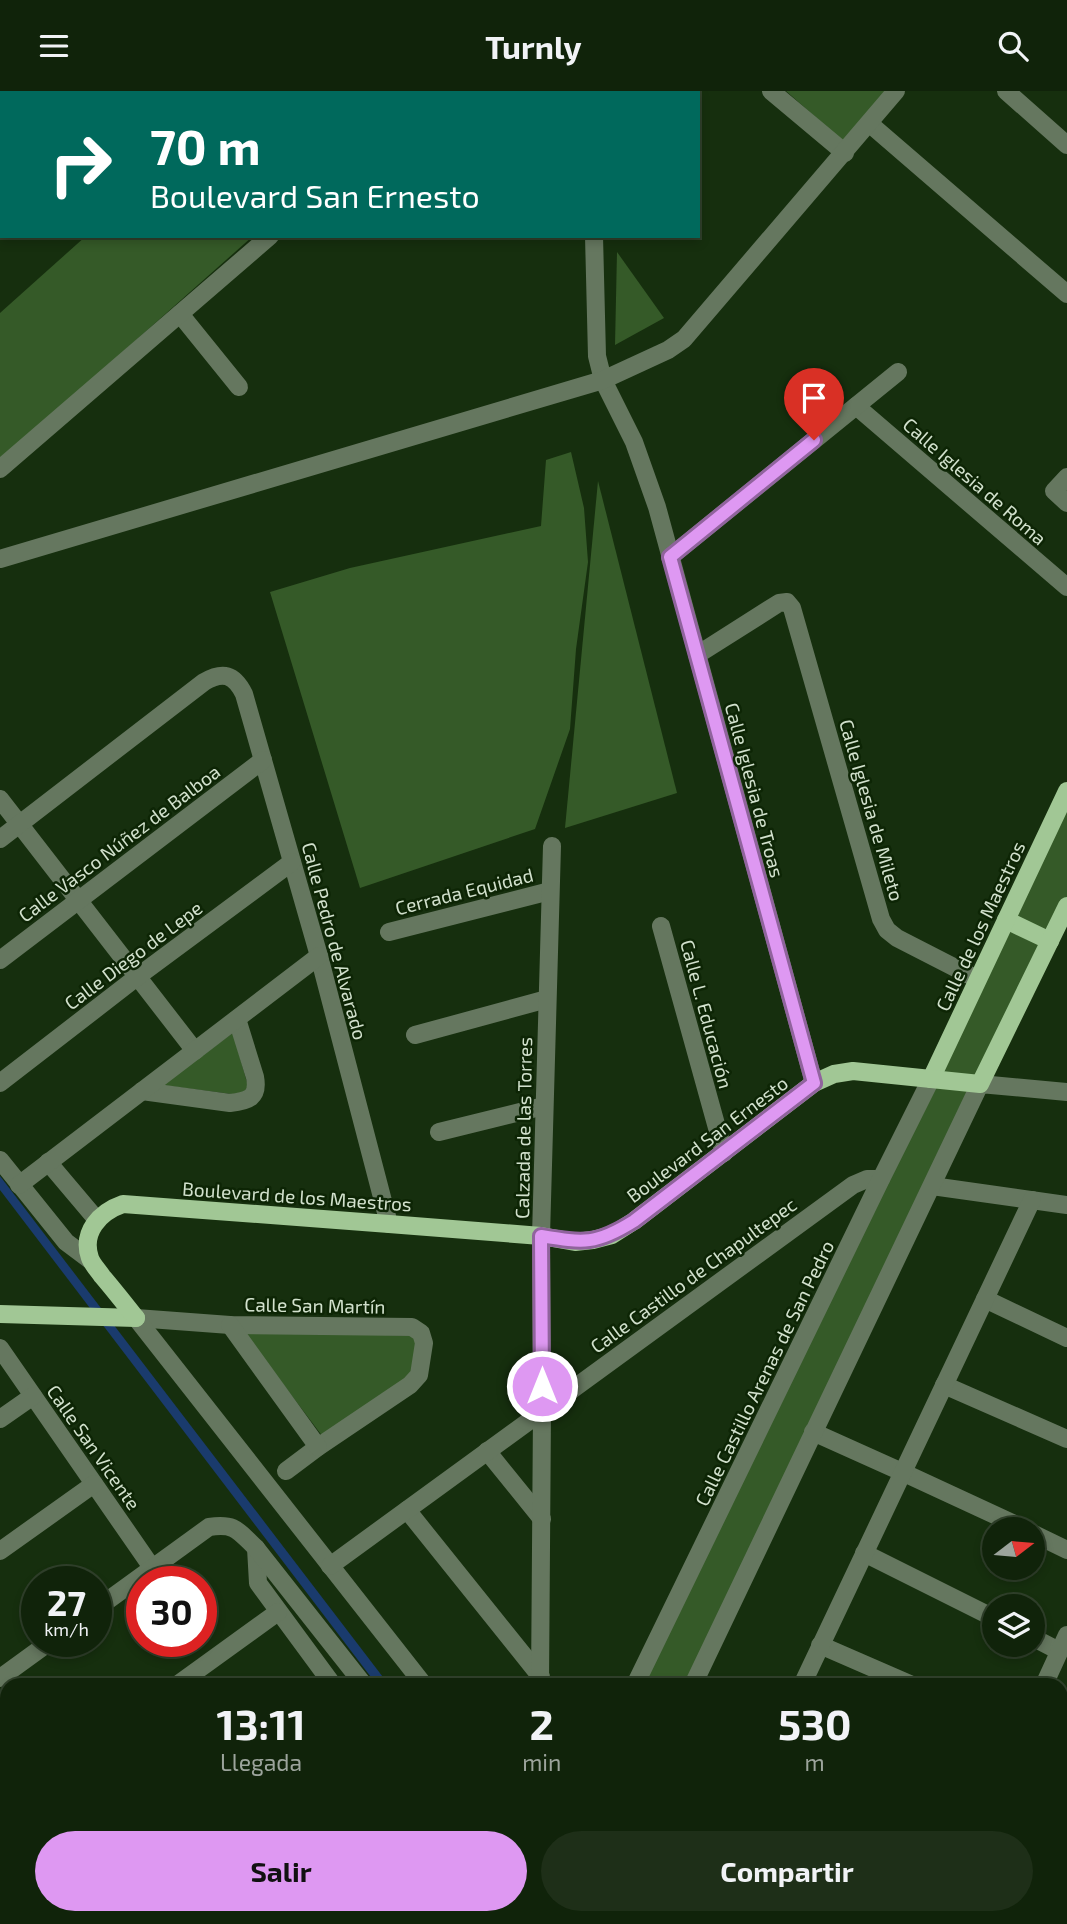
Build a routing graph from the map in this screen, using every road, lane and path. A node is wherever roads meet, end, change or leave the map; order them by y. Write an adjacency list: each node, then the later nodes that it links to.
1 (771, 91): 6 (street)
2 (896, 91): 4 (street)
3 (1006, 91): 5 (street)
4 (870, 124): 6 (street); 9 (street)
5 (1067, 145)
6 (845, 153): 12 (street)
7 (268, 238): 10 (street)
8 (594, 238): 12 (street, Calle Iglesia de Troas)
9 (1067, 294)
10 (180, 314): 13 (street); 15 (street)
11 (898, 372): 14 (street)
12 (603, 380): 18 (street, Calle Iglesia de Troas); 19 (street)
13 (239, 387)
14 (856, 406): 18 (street); 20 (street, Calle Iglesia de Roma)
15 (0, 469)
16 (1067, 477): 17 (street)
17 (1067, 503)
18 (670, 557): 21 (street, Calle Iglesia de Troas)
19 (0, 559)
20 (1067, 587)
21 (697, 655): 39 (street, Calle Iglesia de Mileto); 46 (street, Calle Iglesia de Troas)
22 (263, 761): 25 (street, Calle Pedro de Alvarado); 28 (street, Calle Pedro de Alvarado); 30 (street, Calle Vasco Núñez de Balboa)
23 (1067, 791): 32 (main road, Calle de los Maestros)
24 (0, 799): 25 (street)
25 (19, 824): 26 (street); 30 (street)
26 (0, 839)
27 (552, 846): 29 (street, Calzada de las Torres)
28 (292, 862): 36 (street, Calle Pedro de Alvarado); 38 (street, Calle Diego de Lepe)
29 (550, 891): 34 (street, Cerrada Equidad); 40 (street, Calzada de las Torres)
30 (78, 900): 37 (street, Calle Vasco Núñez de Balboa); 38 (street)
31 (1067, 906): 35 (main road)
32 (1006, 920): 35 (main road); 39 (main road, Calle de los Maestros)
33 (661, 926): 52 (street, Calle L. Educación)
34 (389, 932)
35 (1050, 941): 47 (main road)
36 (319, 956): 41 (street); 61 (street, Calle Pedro de Alvarado)
37 (0, 960)
38 (137, 977): 43 (street); 45 (street, Calle Diego de Lepe)
39 (977, 979): 44 (main road, Calle de los Maestros)
40 (547, 999): 42 (street); 50 (street, Calzada de las Torres)
41 (237, 1019): 43 (street); 48 (street)
42 (415, 1035)
43 (195, 1051): 48 (street)
44 (931, 1079): 46 (main road, Boulevard San Ernesto); 47 (main road, Boulevard San Ernesto); 55 (street, Calle Castillo Arenas de San Pedro)
45 (0, 1083)
46 (814, 1083): 52 (main road, Boulevard San Ernesto)
47 (980, 1084): 49 (street, Boulevard San Ernesto); 57 (street)
48 (142, 1091): 54 (street)
49 (1067, 1093)
50 (544, 1106): 51 (street); 62 (street, Calzada de las Torres)
51 (439, 1132)
52 (724, 1153): 62 (main road, Boulevard San Ernesto)
53 (0, 1160): 56 (street)
54 (48, 1162): 56 (street); 60 (street)
55 (881, 1179): 72 (street, Calle Castillo de Chapultepec); 105 (street, Calle Castillo Arenas de San Pedro)
56 (19, 1185): 63 (street)
57 (932, 1186): 58 (street); 74 (street)
58 (1032, 1200): 59 (street); 64 (street)
59 (1067, 1205)
60 (97, 1220): 61 (main road, Boulevard de los Maestros); 63 (main road)
61 (389, 1224): 62 (main road, Boulevard de los Maestros)
62 (541, 1236): 72 (street, Calzada de las Torres)
63 (90, 1260): 66 (main road)
64 (985, 1299): 68 (street); 70 (street)
65 (0, 1314): 66 (main road)
66 (136, 1318): 67 (street); 91 (street)
67 (230, 1325): 76 (street, Calle San Martín); 76 (street, Calle San Martín)
68 (1067, 1338)
69 (0, 1348): 71 (street, Calle San Vicente)
70 (944, 1385): 75 (street); 79 (street)
71 (33, 1395): 73 (street); 80 (street, Calle San Vicente)
72 (542, 1411): 77 (street, Calle Castillo de Chapultepec); 83 (street, Calzada de las Torres)
73 (0, 1419)
74 (813, 1432): 79 (street); 106 (street)
75 (1067, 1439)
76 (317, 1447): 78 (street)
77 (487, 1451): 81 (street, Calle Castillo de Chapultepec); 83 (street)
78 (286, 1472)
79 (902, 1472): 82 (street); 88 (street)
80 (94, 1484): 87 (street); 89 (street, Calle San Vicente)
81 (407, 1510): 91 (street, Calle Castillo de Chapultepec); 103 (street)
82 (999, 1517)
83 (542, 1519): 104 (street, Calzada de las Torres)
84 (1045, 1539): 86 (street)
85 (256, 1548): 90 (street); 92 (street); 101 (street)
86 (1067, 1550)
87 (0, 1551)
88 (864, 1553): 93 (street); 96 (street)
89 (151, 1566)
90 (157, 1566)
91 (330, 1566): 102 (street)
92 (278, 1612): 99 (street); 100 (street)
93 (982, 1612)
94 (1045, 1640): 95 (street)
95 (1063, 1643): 109 (street)
96 (820, 1645): 107 (street); 108 (street)
97 (29, 1657): 98 (street)
98 (0, 1678)
99 (187, 1678)
100 (328, 1678)
101 (358, 1678)
102 (418, 1678)
103 (538, 1678)
104 (540, 1678)
105 (638, 1678)
106 (696, 1678)
107 (805, 1678)
108 (896, 1678)
109 (1047, 1678)

